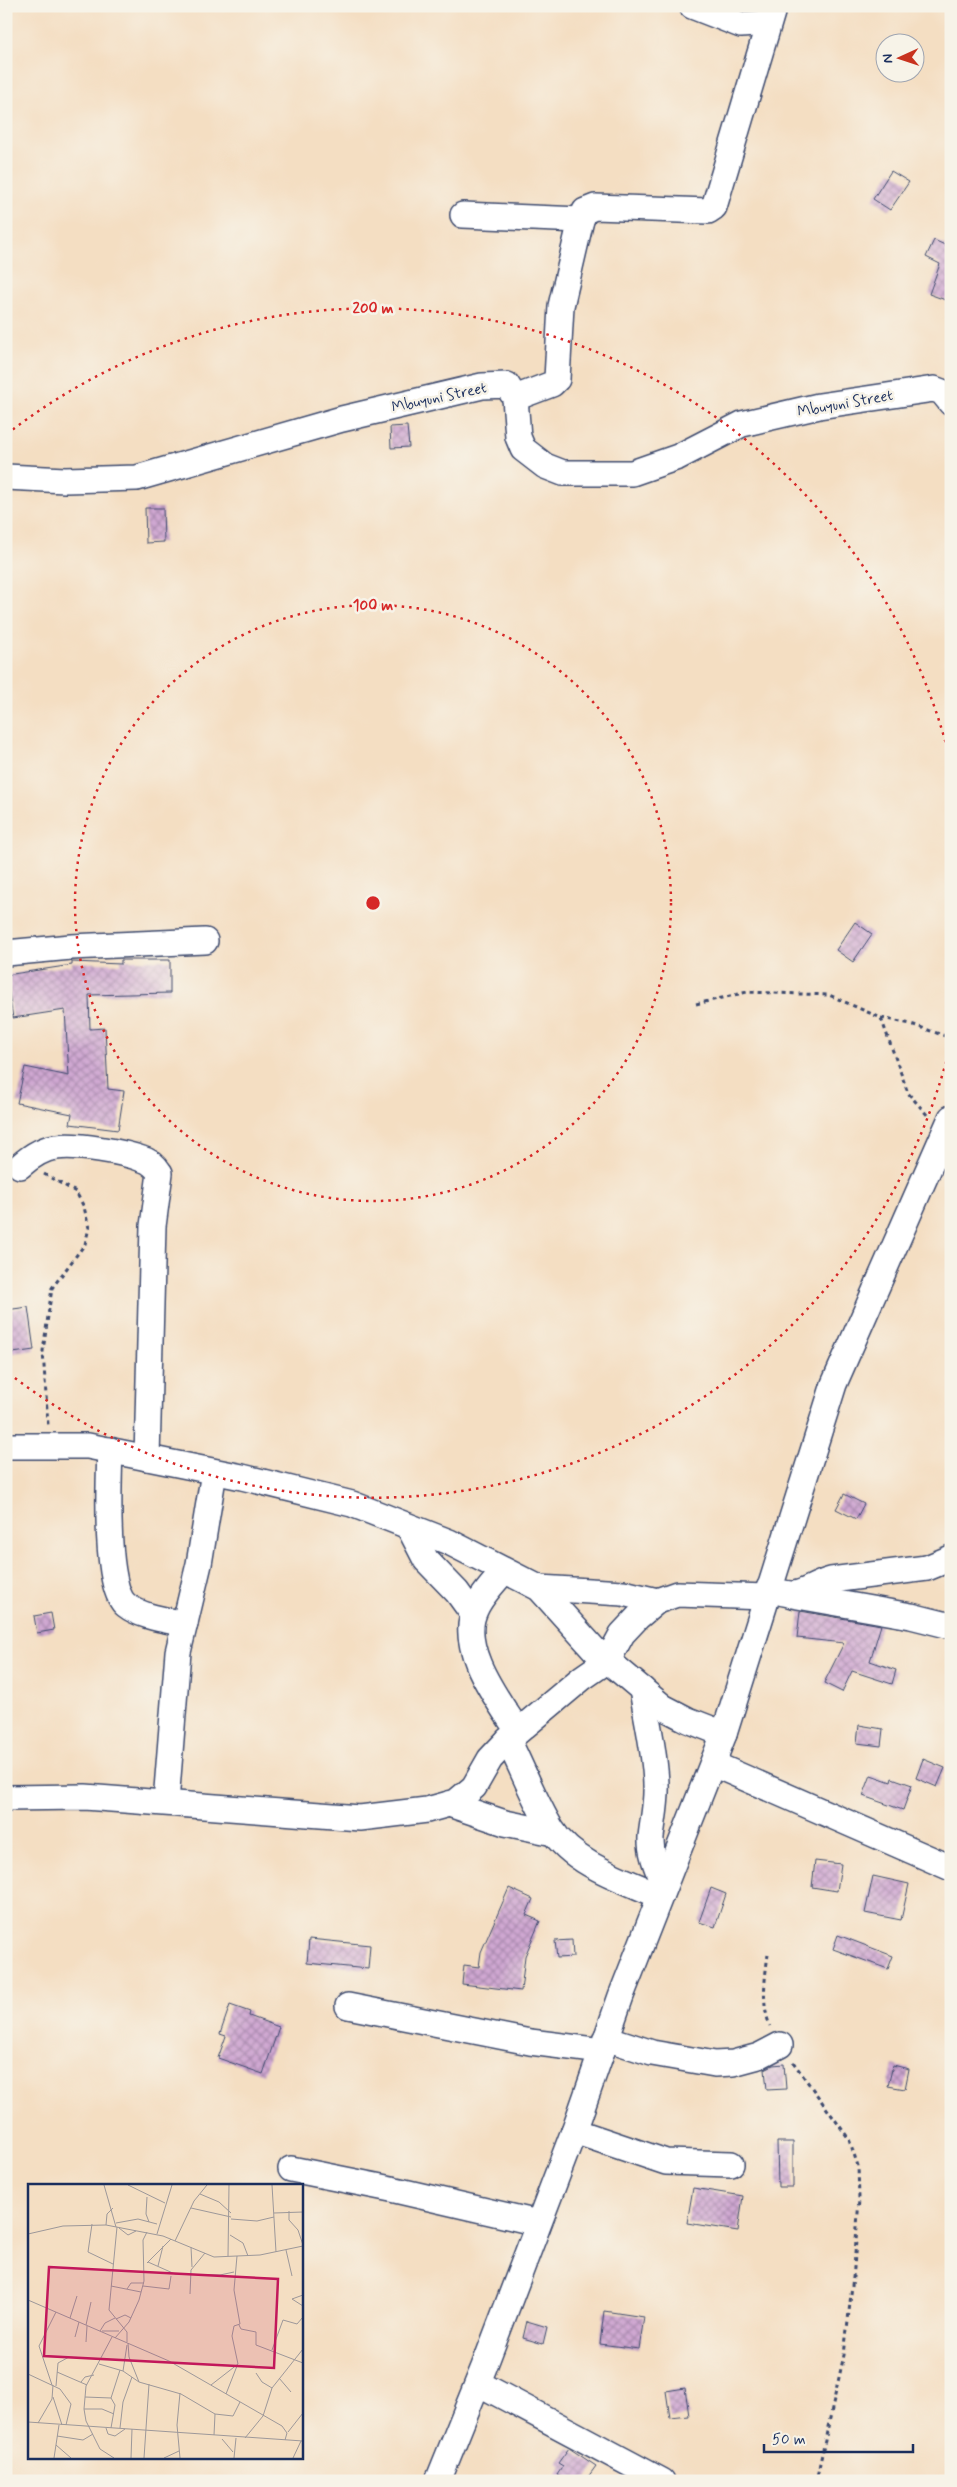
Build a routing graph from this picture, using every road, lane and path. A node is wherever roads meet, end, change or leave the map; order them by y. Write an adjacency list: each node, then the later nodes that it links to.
1 (692, 6): 2 (street)
2 (771, 15): 4 (street)
3 (463, 215): 4 (street)
4 (580, 220): 5 (street)
5 (515, 398): 6 (street, Mbuyuni Street); 7 (street, Mbuyuni Street)
6 (949, 399)
7 (6, 477)
8 (205, 941): 9 (street)
9 (6, 953)
10 (696, 1004): 11 (path)
11 (881, 1018): 12 (path); 13 (path)
12 (951, 1038)
13 (947, 1126): 24 (street)
14 (20, 1166): 16 (path); 18 (street)
15 (6, 1446): 16 (street)
16 (49, 1446): 17 (street)
17 (110, 1450): 18 (street); 27 (street)
18 (147, 1458): 19 (street)
19 (214, 1472): 20 (street); 27 (street)
20 (409, 1527): 22 (street); 26 (street)
21 (951, 1558): 24 (street)
22 (504, 1571): 23 (street); 26 (street)
23 (539, 1588): 25 (street); 29 (street)
24 (776, 1593): 25 (street); 28 (street); 31 (street)
25 (657, 1601): 29 (street)
26 (473, 1614): 32 (street)
27 (185, 1624): 35 (street)
28 (951, 1626)
29 (608, 1660): 30 (street); 32 (street)
30 (642, 1689): 31 (street); 39 (street)
31 (724, 1734): 33 (street)
32 (513, 1736): 36 (street); 37 (street)
33 (712, 1764): 38 (street); 39 (street)
34 (6, 1798): 35 (street)
35 (166, 1802): 36 (street)
36 (449, 1804): 37 (street)
37 (554, 1833): 39 (street)
38 (951, 1868)
39 (662, 1891): 42 (street)
40 (768, 1954): 43 (path)
41 (348, 2006): 42 (street)
42 (604, 2044): 43 (street); 44 (street)
43 (780, 2045): 51 (path)
44 (574, 2131): 45 (street); 47 (street)
45 (732, 2164)
46 (291, 2169): 47 (street)
47 (538, 2223): 48 (street)
48 (478, 2383): 49 (street); 50 (street)
49 (438, 2481)
50 (662, 2481)
51 (816, 2481)

